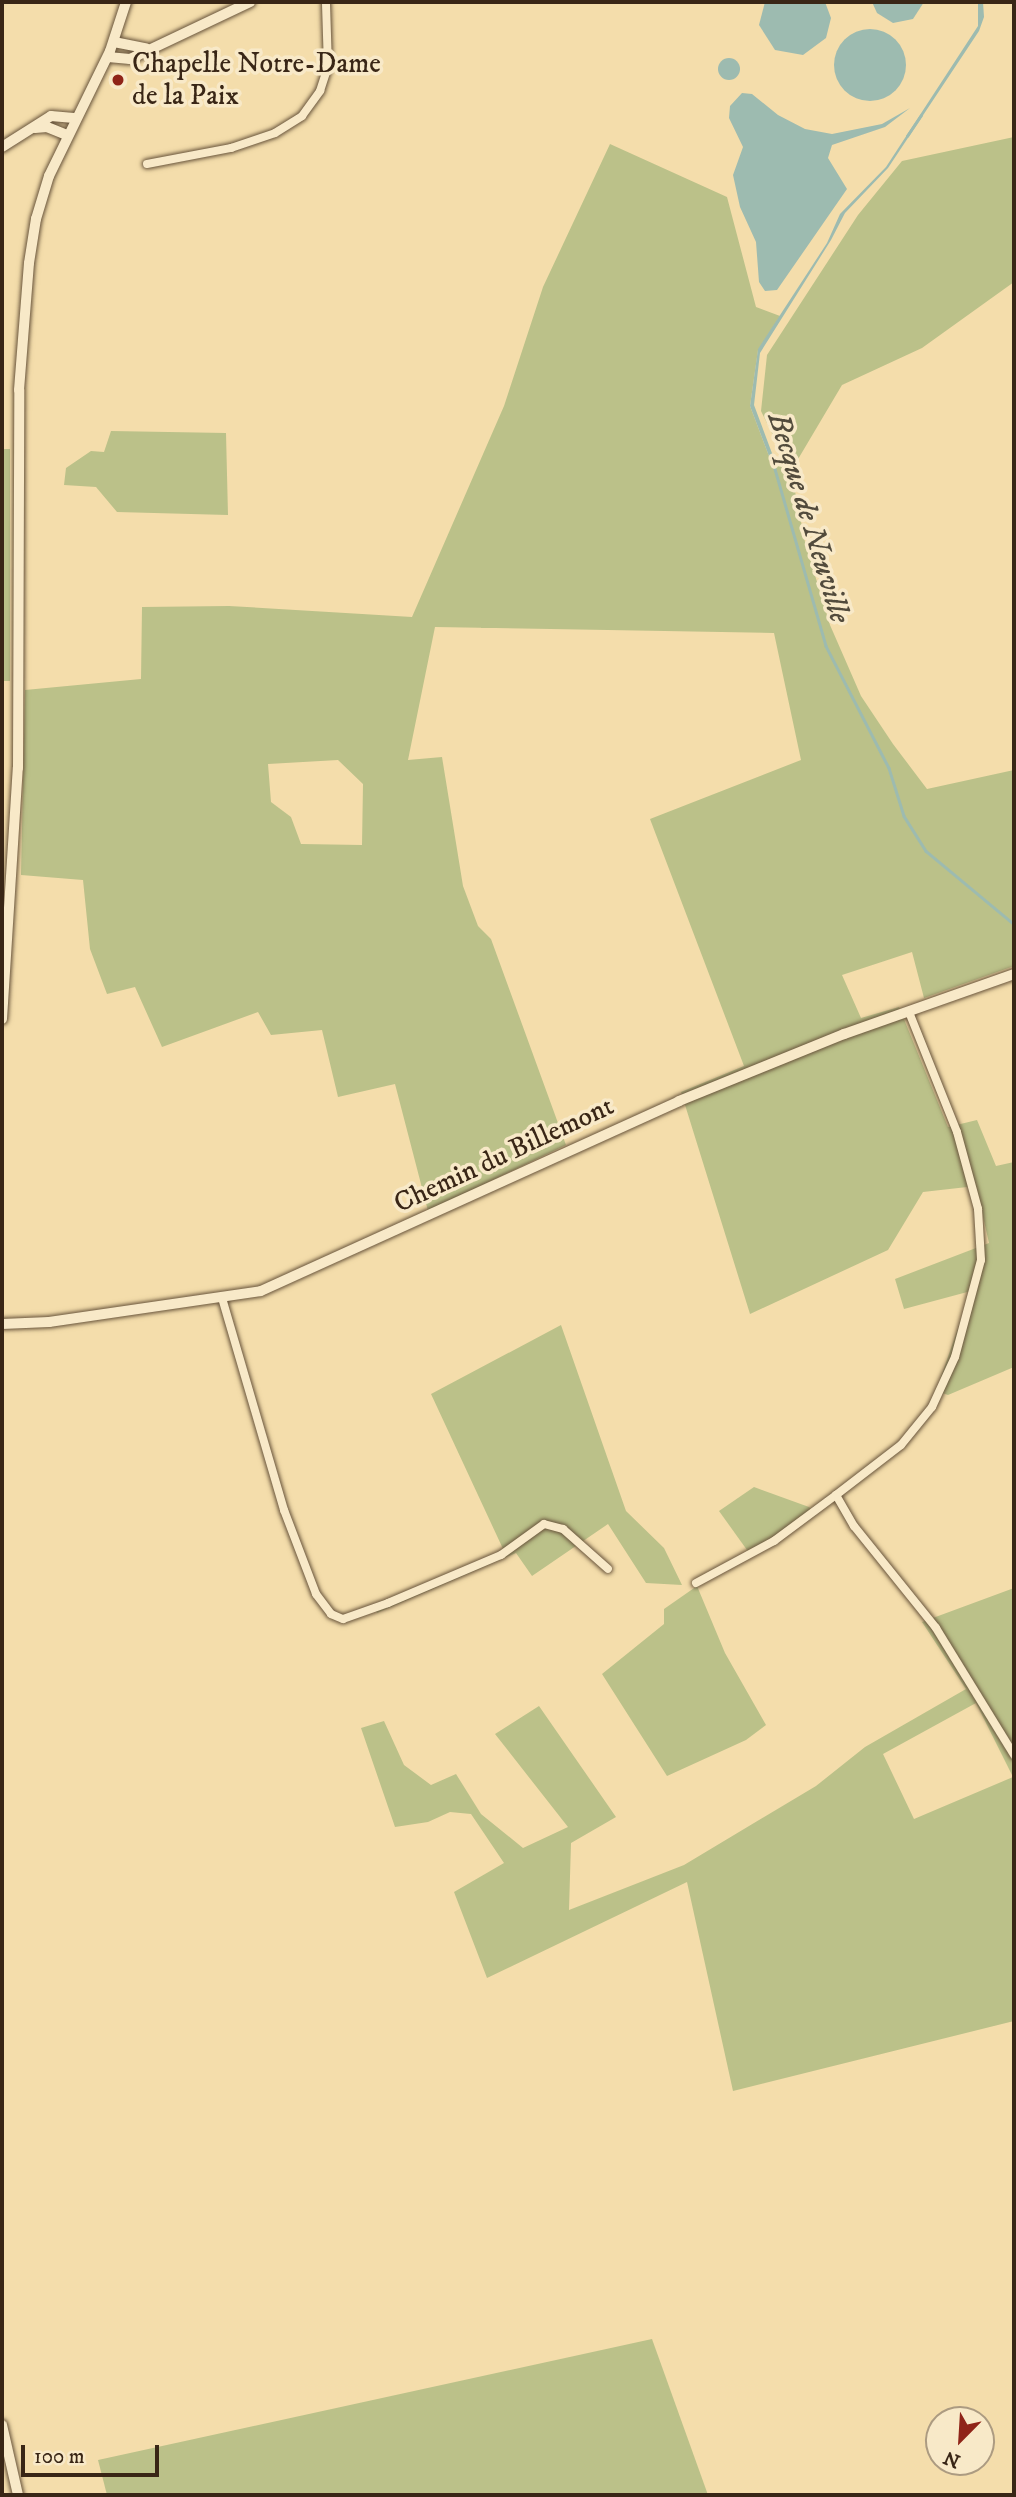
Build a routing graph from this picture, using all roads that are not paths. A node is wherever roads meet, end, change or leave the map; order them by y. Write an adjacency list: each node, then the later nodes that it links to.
1 (126, 2): 4 (main road)
2 (250, 2): 5 (main road)
3 (326, 2): 11 (street)
4 (114, 42): 5 (main road); 6 (main road)
5 (146, 48): 6 (main road)
6 (107, 58): 7 (main road)
7 (74, 118): 8 (main road); 9 (main road)
8 (26, 132): 9 (main road); 10 (main road)
9 (67, 135): 14 (main road)
10 (2, 147)
11 (147, 164)
12 (1014, 974): 13 (main road, Chemin du Billemont)
13 (909, 1012): 15 (main road, Chemin du Billemont); 17 (street)
14 (2, 1019)
15 (222, 1298): 16 (main road, Chemin du Billemont); 18 (street)
16 (2, 1324)
17 (836, 1495): 19 (street); 20 (street)
18 (608, 1569)
19 (696, 1583)
20 (1014, 1755)
21 (2, 2425): 22 (main road)
22 (18, 2495)

